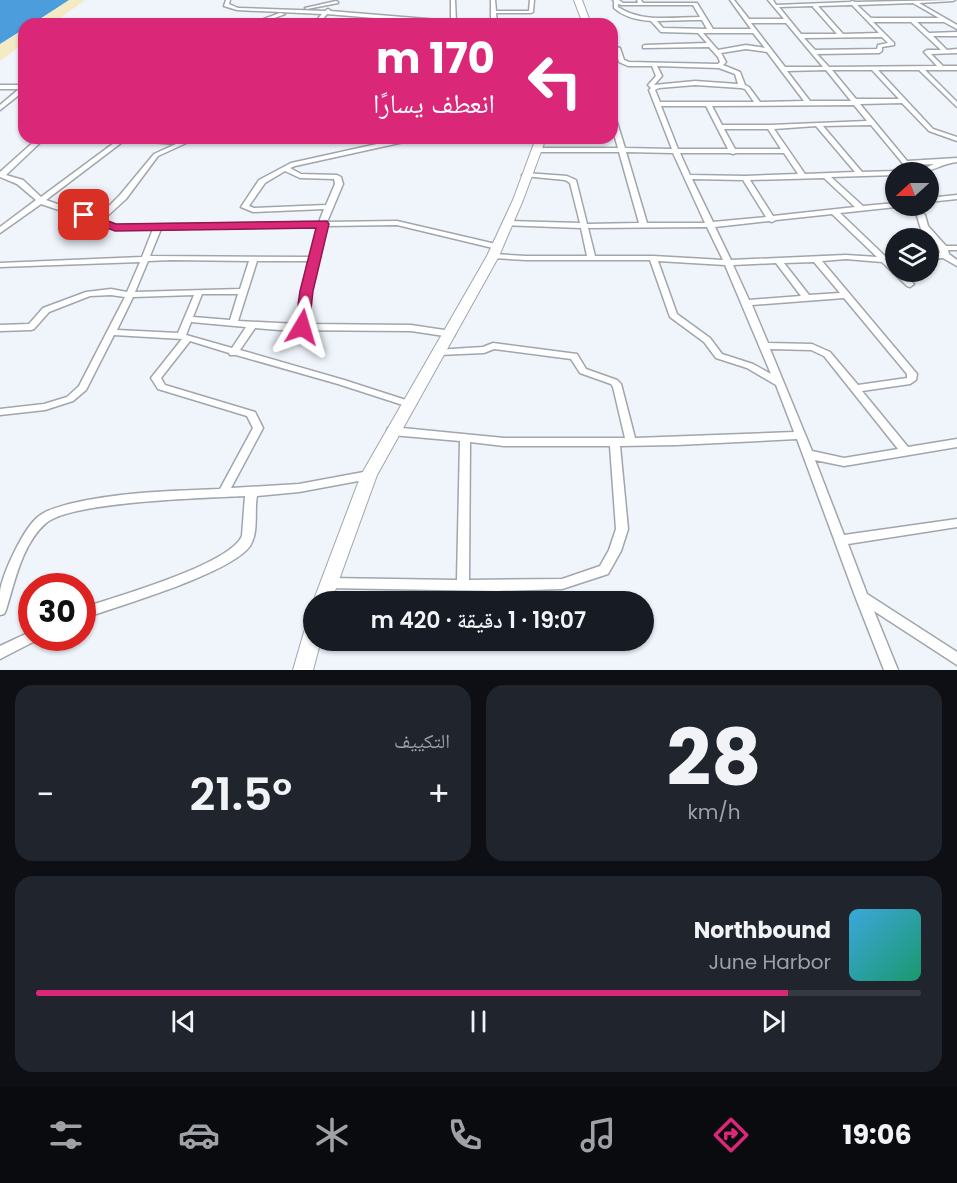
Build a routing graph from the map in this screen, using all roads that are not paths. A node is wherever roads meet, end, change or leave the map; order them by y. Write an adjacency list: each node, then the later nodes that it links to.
1 (228, 0): 16 (street)
2 (453, 0): 25 (street)
3 (493, 0): 19 (street)
4 (532, 0): 19 (street)
5 (576, 0): 27 (main road); 28 (main road)
6 (732, 0): 34 (street)
7 (770, 0): 14 (street)
8 (338, 1): 17 (street); 18 (street)
9 (616, 1): 11 (street); 29 (street)
10 (955, 1): 12 (street)
11 (640, 2): 30 (street)
12 (915, 2): 13 (street); 33 (street)
13 (852, 3): 15 (street); 31 (street)
14 (776, 6): 15 (street); 35 (street)
15 (815, 6): 41 (street)
16 (292, 11): 17 (street); 20 (street)
17 (299, 11): 18 (street)
18 (328, 12): 23 (street); 24 (street)
19 (494, 12): 26 (street)
20 (279, 14): 21 (street); 22 (street)
21 (269, 18)
22 (275, 18)
23 (322, 18)
24 (391, 18)
25 (454, 18)
26 (494, 18)
27 (580, 18)
28 (584, 18)
29 (652, 18): 30 (street); 37 (street)
30 (703, 18): 38 (street)
31 (868, 20): 32 (street); 42 (street)
32 (912, 20): 33 (street); 43 (street)
33 (945, 20): 36 (street)
34 (748, 21): 35 (street); 39 (street)
35 (788, 21): 44 (street)
36 (957, 27)
37 (699, 31): 38 (street); 45 (street)
38 (711, 31): 39 (street)
39 (755, 31): 48 (street)
40 (957, 34): 43 (street)
41 (841, 35): 42 (street); 44 (street)
42 (884, 35): 52 (street)
43 (929, 35): 49 (street)
44 (800, 36): 52 (street)
45 (709, 45): 46 (street); 51 (street)
46 (645, 47)
47 (618, 49): 53 (street)
48 (768, 50): 51 (street); 58 (street)
49 (944, 50): 50 (street); 56 (street)
50 (957, 51)
51 (717, 52): 54 (street)
52 (814, 52): 55 (street)
53 (654, 66): 54 (street); 65 (street)
54 (720, 66): 61 (street); 62 (street)
55 (828, 68): 58 (street); 59 (street); 68 (street)
56 (941, 68): 57 (street); 60 (street)
57 (957, 68)
58 (783, 69): 69 (street)
59 (873, 69): 60 (street); 67 (street)
60 (920, 69): 73 (street)
61 (695, 82): 62 (street); 65 (street)
62 (742, 86): 72 (street)
63 (0, 87): 64 (street)
64 (18, 88)
65 (653, 88): 70 (street)
66 (18, 93): 74 (street)
67 (902, 101): 68 (street); 80 (street)
68 (856, 102): 69 (street); 75 (street)
69 (808, 103): 72 (street)
70 (657, 104): 71 (street); 89 (street)
71 (708, 104): 72 (street); 77 (street)
72 (759, 104)
73 (957, 105)
74 (0, 108)
75 (873, 123): 76 (street); 93 (street)
76 (818, 124): 78 (street); 100 (street)
77 (720, 127): 78 (street); 90 (street)
78 (770, 128): 88 (street)
79 (618, 136): 87 (street)
80 (957, 139)
81 (35, 144): 98 (street)
82 (116, 144): 107 (street)
83 (178, 144): 114 (street)
84 (391, 144): 86 (street)
85 (539, 144): 87 (street); 99 (main road)
86 (387, 145): 96 (street)
87 (622, 149): 89 (street); 117 (street)
88 (784, 151): 90 (street); 101 (street)
89 (677, 152): 90 (street); 103 (street)
90 (733, 152)
91 (957, 160): 92 (street)
92 (946, 161): 94 (street); 95 (street)
93 (905, 162)
94 (926, 162)
95 (939, 164)
96 (284, 168): 109 (street); 109 (street)
97 (885, 174): 100 (street)
98 (0, 175): 107 (street)
99 (526, 175): 115 (main road); 119 (street)
100 (861, 175): 102 (street)
101 (802, 176): 102 (street); 104 (street)
102 (826, 176): 110 (street)
103 (688, 177): 104 (street); 118 (street)
104 (745, 178): 113 (street)
105 (957, 196): 106 (street)
106 (939, 199)
107 (41, 201): 114 (street); 121 (street)
108 (885, 206): 110 (street)
109 (326, 207): 116 (street)
110 (861, 209): 111 (street)
111 (834, 212): 113 (street); 126 (street)
112 (921, 216): 124 (street)
113 (772, 220): 118 (street)
114 (98, 221): 120 (street)
115 (507, 223): 119 (street); 123 (main road)
116 (323, 224): 120 (street); 123 (street); 131 (street)
117 (643, 224): 118 (street); 119 (street)
118 (710, 225): 135 (street)
119 (586, 226): 127 (street)
120 (158, 227): 129 (street)
121 (0, 231)
122 (957, 248): 124 (street)
123 (495, 251): 127 (street); 150 (main road)
124 (944, 251): 125 (street); 136 (street)
125 (939, 253)
126 (885, 257)
127 (592, 258): 128 (street)
128 (653, 258): 135 (street); 155 (street)
129 (145, 259): 130 (street); 137 (street); 141 (street)
130 (255, 259): 131 (street); 138 (street)
131 (314, 259): 147 (street)
132 (816, 259): 133 (street); 134 (street); 140 (street)
133 (778, 261): 135 (street); 142 (street)
134 (885, 261)
135 (729, 263): 143 (street)
136 (957, 264)
137 (0, 265)
138 (244, 291): 139 (street); 145 (street)
139 (199, 292): 141 (street); 144 (street)
140 (844, 295): 142 (street); 156 (street)
141 (130, 296): 148 (street); 149 (street)
142 (807, 298): 143 (street)
143 (746, 303): 152 (street)
144 (188, 320): 145 (street); 151 (street)
145 (233, 323): 146 (street)
146 (252, 325): 147 (street); 154 (street)
147 (302, 327): 150 (street)
148 (0, 328)
149 (111, 332): 151 (street); 158 (street)
150 (451, 334): 153 (main road)
151 (184, 338): 154 (street); 169 (street)
152 (763, 346): 155 (street); 156 (street)
153 (439, 352): 157 (main road); 163 (street)
154 (233, 353): 157 (street)
155 (779, 384): 160 (street)
156 (855, 389): 165 (street)
157 (409, 404): 159 (main road)
158 (0, 412)
159 (392, 431): 161 (street); 167 (main road)
160 (799, 435): 163 (street); 166 (street)
161 (465, 440): 162 (street); 173 (street)
162 (615, 442): 163 (street); 173 (street)
163 (631, 442)
164 (957, 443): 165 (street)
165 (906, 452): 166 (street)
166 (807, 454): 171 (street)
167 (369, 475): 168 (street); 172 (main road)
168 (252, 492): 169 (street); 176 (street)
169 (223, 493): 177 (street)
170 (957, 523): 171 (street)
171 (842, 540): 175 (street)
172 (328, 583): 173 (street); 174 (main road)
173 (463, 585)
174 (325, 591)
175 (861, 596): 181 (street); 183 (street)
176 (96, 609)
177 (0, 610)
178 (18, 643): 180 (street)
179 (308, 651): 182 (main road)
180 (0, 653)
181 (957, 659)
182 (303, 670)
183 (891, 670)

